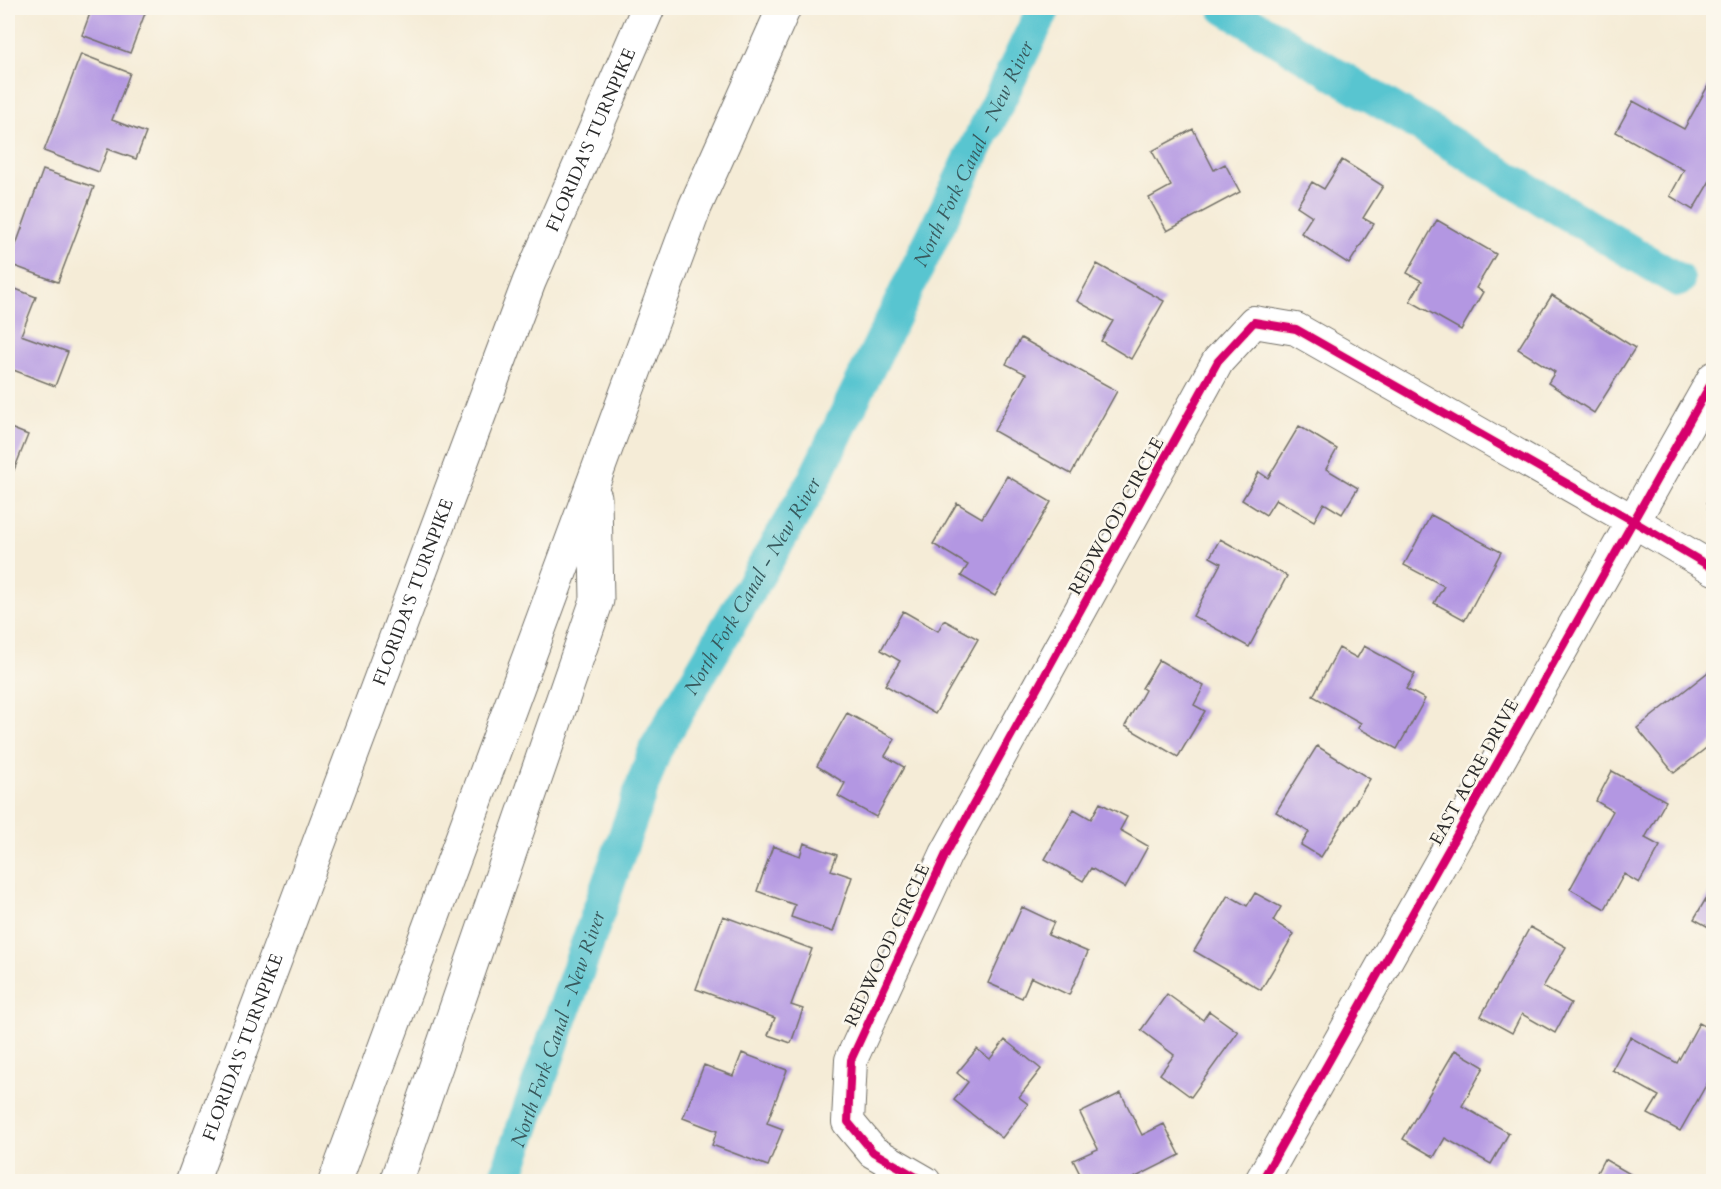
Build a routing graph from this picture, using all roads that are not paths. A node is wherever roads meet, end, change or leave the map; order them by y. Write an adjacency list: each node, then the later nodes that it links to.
1 (648, 8): 7 (main road, FLORIDA'S TURNPIKE)
2 (784, 8): 4 (main road)
3 (1713, 378): 5 (main road, EAST ACRE DRIVE)
4 (595, 477): 8 (main road); 9 (main road)
5 (1633, 521): 6 (street); 10 (street, REDWOOD CIRCLE); 11 (main road, EAST ACRE DRIVE)
6 (1713, 569)
7 (192, 1182)
8 (335, 1182)
9 (396, 1182)
10 (925, 1182)
11 (1261, 1182)

